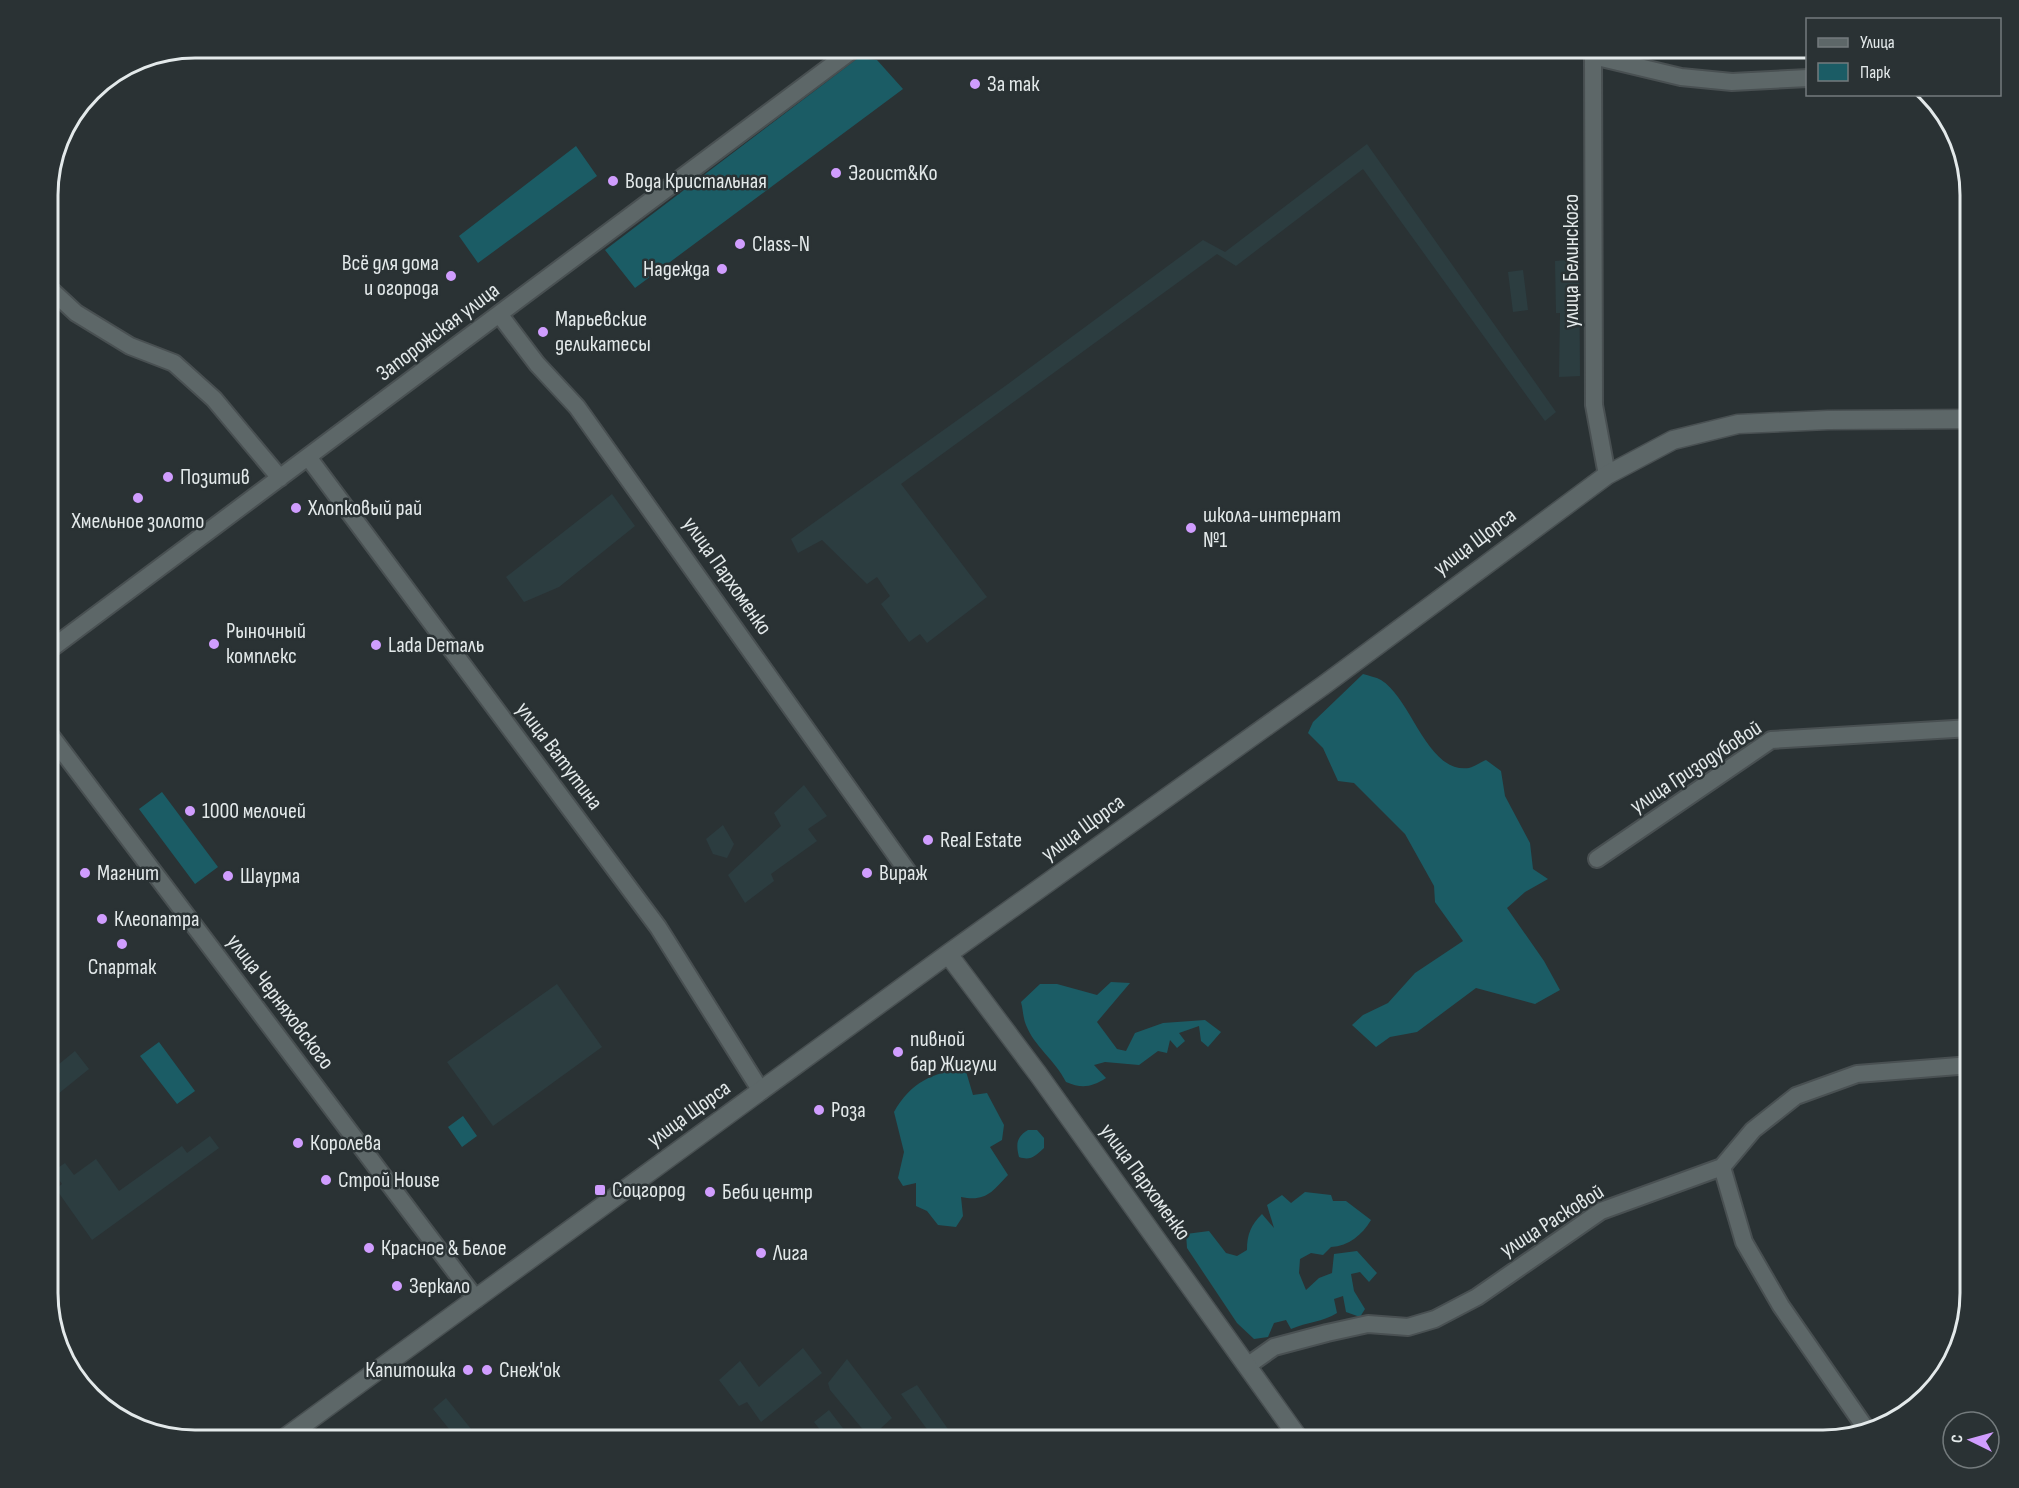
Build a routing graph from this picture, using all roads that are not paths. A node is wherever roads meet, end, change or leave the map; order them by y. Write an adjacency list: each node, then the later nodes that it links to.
1 (842, 58): 6 (street, Запорожская улица)
2 (1596, 58): 9 (street, улица Белинского)
3 (1616, 58): 4 (street)
4 (1806, 78)
5 (59, 298): 10 (street)
6 (499, 314): 8 (street, Запорожская улица); 15 (street, улица Пархоменко)
7 (1960, 419): 9 (main road, улица Щорса)
8 (308, 458): 10 (street, Запорожская улица); 18 (street, улица Ватутина)
9 (1606, 475): 16 (main road, улица Щорса)
10 (280, 478): 11 (street, Запорожская улица)
11 (59, 643)
12 (1960, 729): 14 (street, улица Гризодубовой)
13 (59, 747): 20 (street, улица Черняховского)
14 (1597, 859)
15 (908, 872)
16 (948, 954): 18 (main road, улица Щорса); 21 (main road, улица Пархоменко)
17 (1960, 1066): 19 (street)
18 (761, 1090): 20 (main road, улица Щорса)
19 (1722, 1167): 21 (street, улица Расковой); 22 (street)
20 (476, 1299): 23 (main road, улица Щорса)
21 (1247, 1366): 24 (main road, улица Пархоменко)
22 (1863, 1424)
23 (296, 1430)
24 (1293, 1430)

